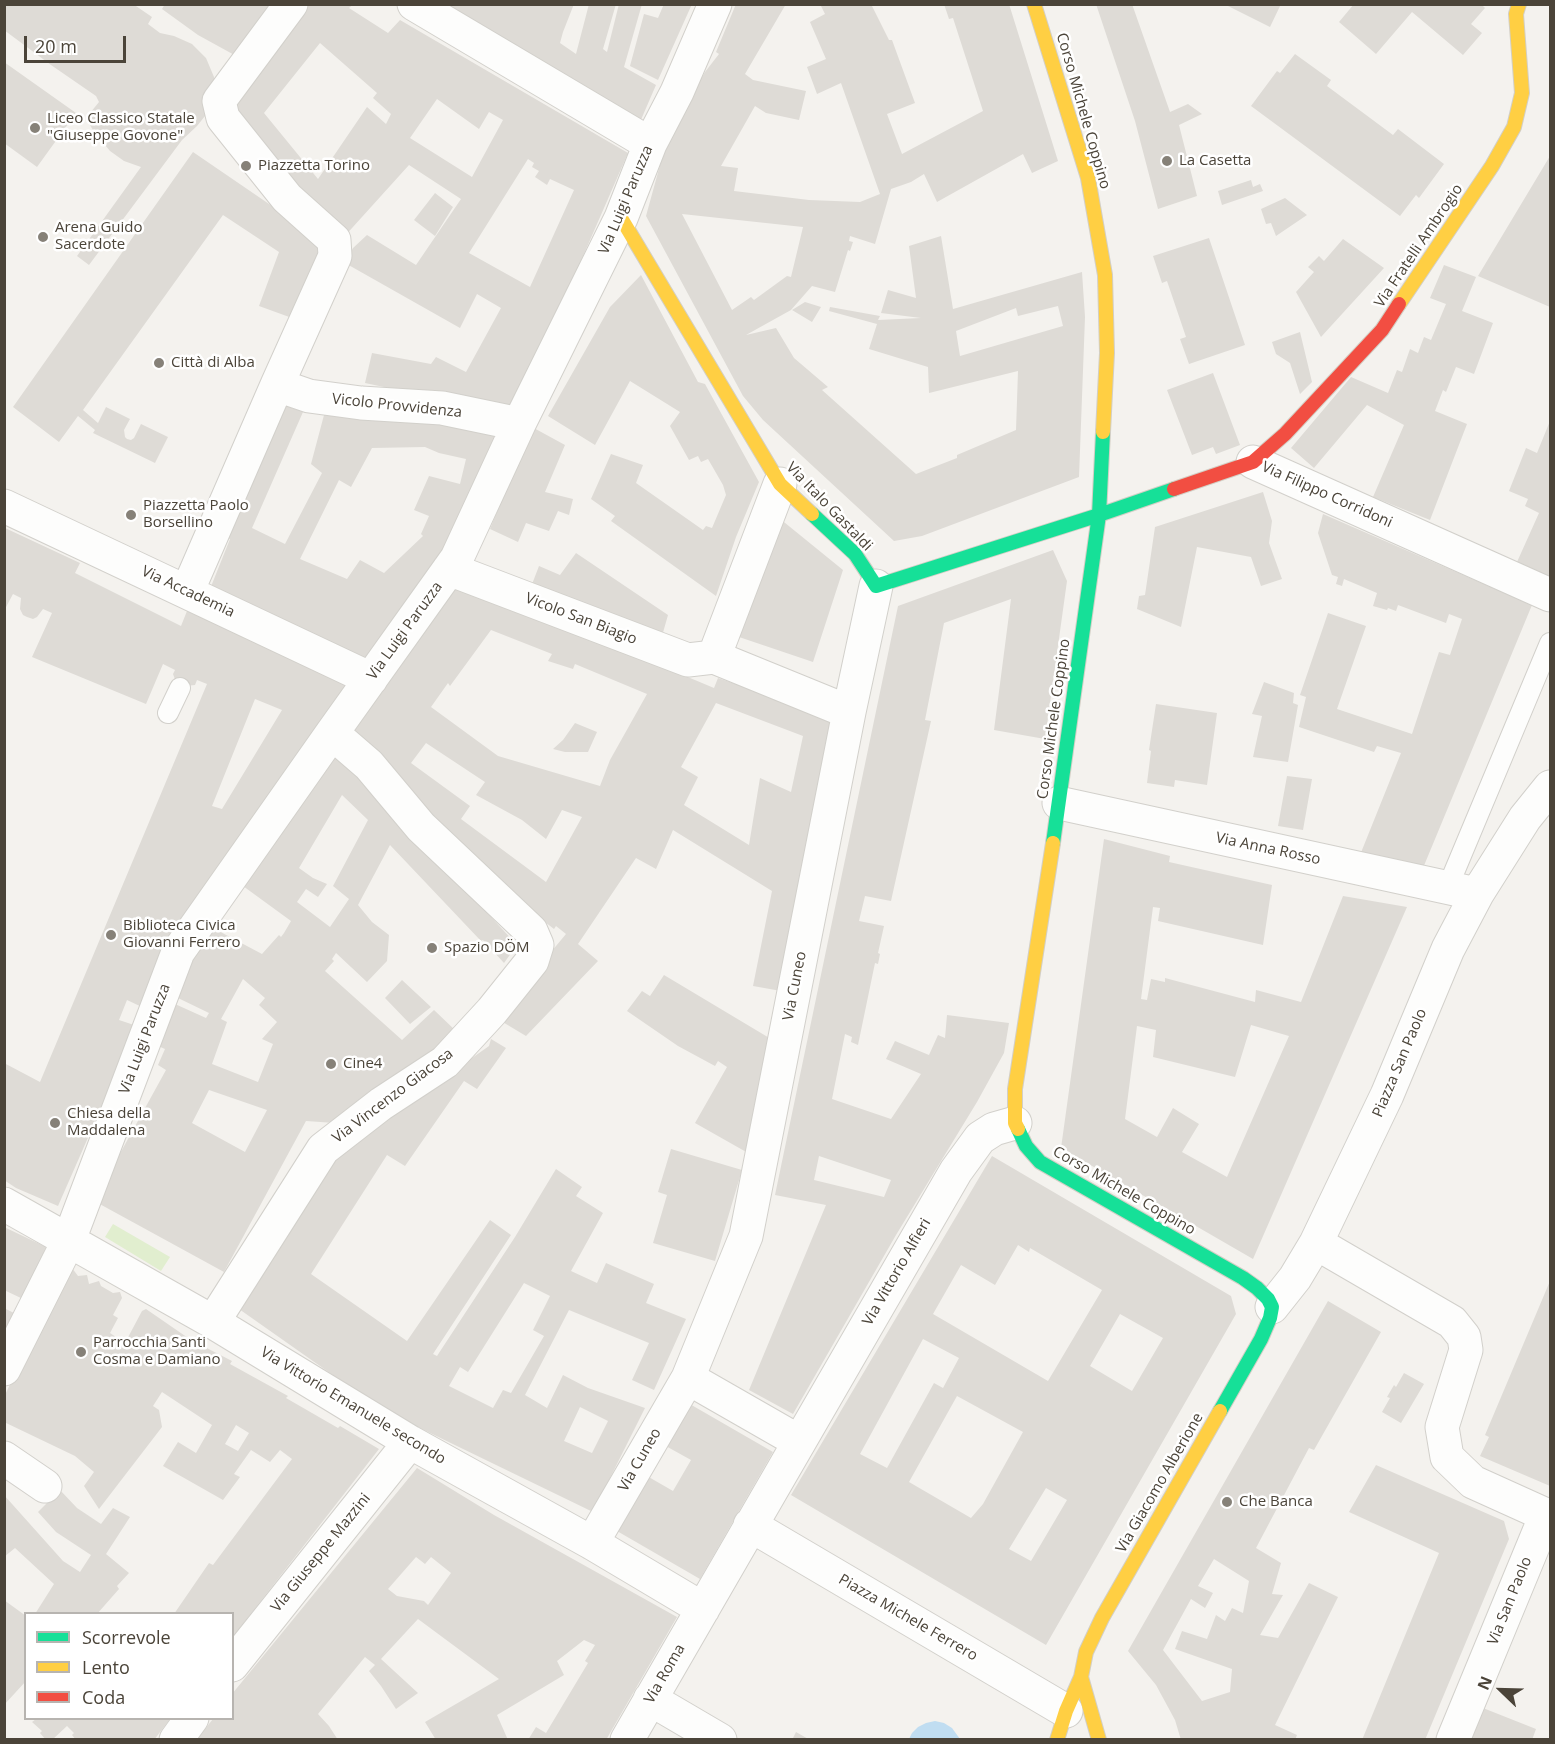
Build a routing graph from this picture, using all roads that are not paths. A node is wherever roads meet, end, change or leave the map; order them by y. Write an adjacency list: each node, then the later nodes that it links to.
1 (291, 4): 8 (street)
2 (414, 4): 6 (street)
3 (715, 4): 6 (street, Via Luigi Paruzza)
4 (1034, 4): 13 (main road, Corso Michele Coppino)
5 (1519, 4): 10 (main road, Via Fratelli Ambrogio)
6 (650, 144): 7 (street, Via Luigi Paruzza)
7 (621, 218): 9 (street, Via Luigi Paruzza); 11 (main road, Via Italo Gastaldi)
8 (277, 385): 9 (street, Vicolo Provvidenza); 16 (street)
9 (519, 424): 14 (street, Via Luigi Paruzza)
10 (1253, 462): 13 (main road, Via Filippo Corridoni); 17 (street, Via Filippo Corridoni)
11 (780, 484): 15 (main road, Via Italo Gastaldi); 19 (street)
12 (4, 506): 16 (street, Via Accademia)
13 (1099, 515): 15 (main road); 27 (main road, Corso Michele Coppino)
14 (449, 569): 19 (street, Vicolo San Biagio); 20 (street, Via Luigi Paruzza)
15 (876, 586): 22 (street, Via Cuneo)
16 (187, 592): 20 (street, Via Accademia)
17 (1551, 595)
18 (1551, 643): 29 (lane, Piazza San Paolo)
19 (714, 657): 22 (street, Vicolo San Biagio)
20 (371, 679): 24 (street, Via Luigi Paruzza)
21 (180, 688): 23 (lane)
22 (849, 712): 37 (street, Via Cuneo)
23 (168, 713)
24 (332, 733): 32 (street, Via Luigi Paruzza); 35 (street, Via Vincenzo Giacosa)
25 (1551, 768): 28 (street, Piazza San Paolo)
26 (1551, 787): 28 (street, Piazza San Paolo)
27 (1059, 803): 29 (street, Via Anna Rosso); 30 (main road, Corso Michele Coppino)
28 (1526, 818): 29 (street, Piazza San Paolo)
29 (1462, 892): 33 (street, Piazza San Paolo)
30 (1015, 1123): 34 (main road, Corso Michele Coppino); 39 (street, Via Vittorio Alfieri)
31 (4, 1204): 32 (street, Via Vittorio Emanuele secondo)
32 (69, 1240): 35 (street, Via Vittorio Emanuele secondo); 36 (street, Via Luigi Paruzza)
33 (1316, 1243): 34 (street, Piazza San Paolo); 54 (street, Via San Paolo)
34 (1272, 1307): 46 (main road, Via Giacomo Alberione)
35 (213, 1322): 38 (street, Via Vittorio Emanuele secondo)
36 (4, 1369)
37 (688, 1378): 39 (street); 43 (street, Via Cuneo)
38 (410, 1442): 43 (street, Via Vittorio Emanuele secondo); 45 (street, Via Giuseppe Mazzini)
39 (798, 1442): 42 (street)
40 (4, 1458): 41 (street)
41 (45, 1486)
42 (750, 1525): 44 (street); 49 (street, Piazza Michele Ferrero)
43 (592, 1543): 44 (street, Via Vittorio Emanuele secondo)
44 (703, 1608): 47 (street, Via Roma)
45 (234, 1662)
46 (1081, 1677): 49 (main road, Via Giacomo Alberione); 53 (main road, Via Giacomo Alberione)
47 (650, 1699): 51 (street, Via Roma); 52 (street)
48 (191, 1720): 50 (street)
49 (1062, 1725)
50 (176, 1740)
51 (627, 1740)
52 (720, 1740)
53 (1099, 1740)
54 (1453, 1740)

